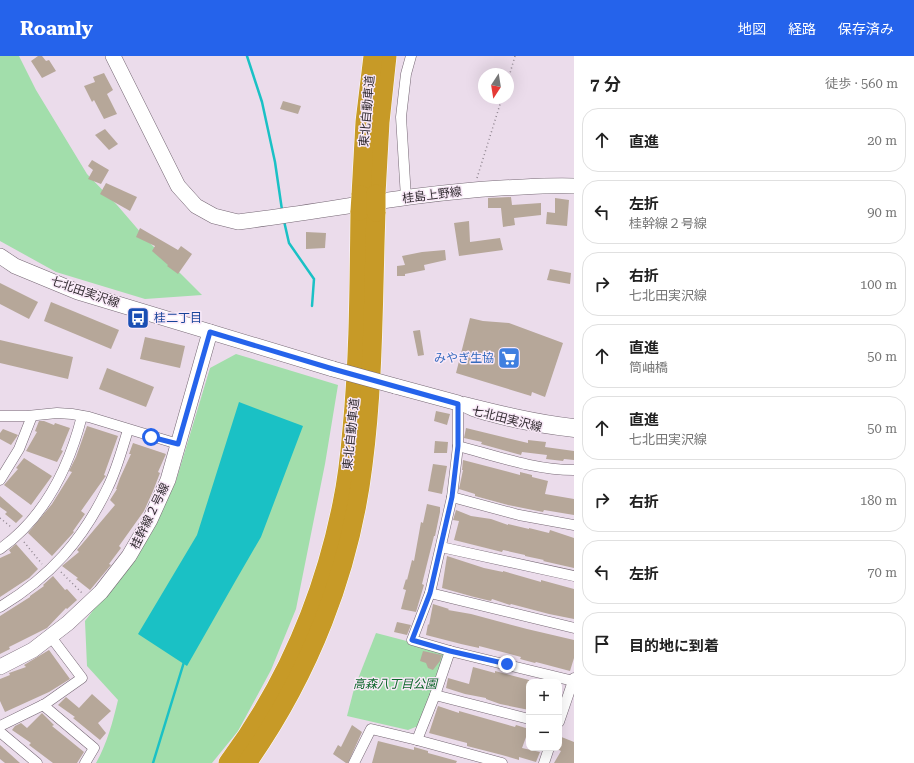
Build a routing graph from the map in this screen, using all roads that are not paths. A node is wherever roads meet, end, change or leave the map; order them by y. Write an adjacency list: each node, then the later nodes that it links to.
1 (113, 56): 6 (street, 桂島上野線)
2 (373, 56): 7 (highway, 東北自動車道)
3 (387, 56): 7 (highway, 東北自動車道)
4 (411, 56): 6 (street)
5 (574, 186): 6 (street, 桂島上野線)
6 (406, 198)
7 (368, 203): 43 (highway, 東北自動車道); 44 (highway, 東北自動車道)
8 (0, 256): 9 (street, 七北田実沢線)
9 (210, 332): 10 (street, 七北田実沢線, bridge); 17 (street, 桂幹線２号線)
10 (458, 404): 14 (street); 16 (street, 七北田実沢線); 18 (street)
11 (0, 416): 12 (street)
12 (32, 416): 13 (street); 20 (street)
13 (82, 416): 15 (street); 24 (street)
14 (574, 424)
15 (128, 430): 17 (street); 27 (street)
16 (574, 432)
17 (178, 444): 29 (street, 桂幹線２号線)
18 (458, 446): 19 (street); 21 (street)
19 (574, 470)
20 (0, 480)
21 (452, 497): 22 (street); 23 (street)
22 (574, 526)
23 (441, 546): 25 (street); 26 (street)
24 (0, 549)
25 (574, 576)
26 (430, 593): 28 (street); 30 (street)
27 (0, 607)
28 (574, 628)
29 (51, 637): 31 (street, 桂幹線２号線); 34 (street)
30 (450, 651): 32 (street); 33 (street)
31 (0, 667)
32 (574, 679): 35 (street)
33 (435, 696): 36 (street); 39 (street)
34 (42, 705): 37 (street); 42 (street)
35 (561, 715)
36 (526, 718)
37 (0, 726)
38 (0, 732): 41 (street)
39 (417, 740): 45 (street); 46 (street)
40 (548, 751): 47 (street)
41 (38, 763)
42 (85, 763)
43 (228, 763)
44 (247, 763)
45 (354, 763)
46 (502, 763)
47 (544, 763)

